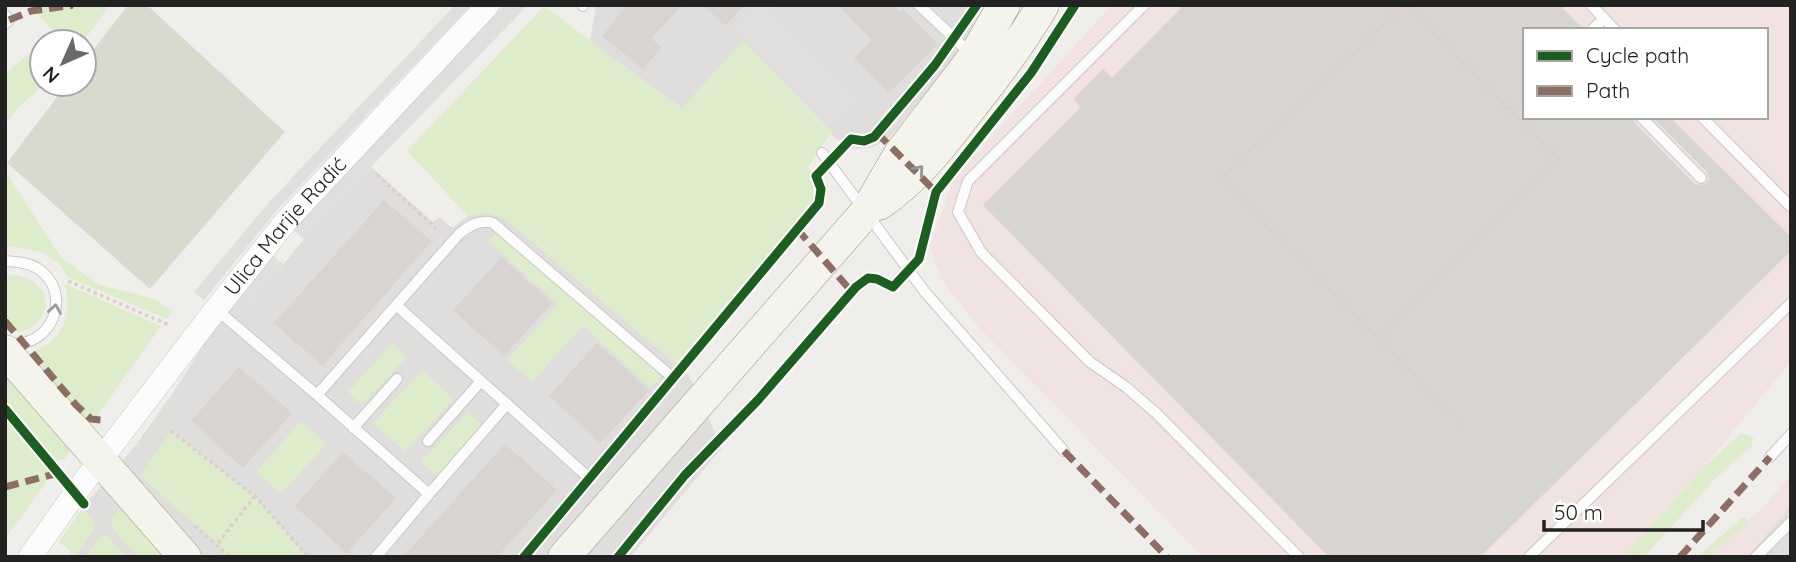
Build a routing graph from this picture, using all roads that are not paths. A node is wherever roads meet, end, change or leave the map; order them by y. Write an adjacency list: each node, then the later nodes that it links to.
1 (488, 5): 22 (street, Ulica Marije Radić)
2 (919, 5): 12 (lane)
3 (1004, 5): 12 (street)
4 (1043, 5): 18 (street, one-way to 4)
5 (1144, 5): 43 (lane)
6 (1591, 5): 8 (lane)
7 (5, 15): 9 (lane)
8 (1604, 18): 10 (lane); 11 (lane)
9 (5, 24)
10 (1594, 28)
11 (1613, 28)
12 (974, 57): 18 (street)
13 (1643, 119): 16 (lane)
14 (1704, 119): 17 (lane)
15 (821, 153): 18 (lane)
16 (1701, 178)
17 (1791, 207)
18 (866, 212): 33 (lane); 42 (street)
19 (5, 261): 23 (lane, one-way to 19)
20 (1791, 303): 44 (lane)
21 (396, 305): 25 (lane); 27 (lane); 28 (lane)
22 (216, 309): 28 (lane); 35 (street, Ulica Marije Radić)
23 (5, 342)
24 (5, 351): 35 (street)
25 (672, 377)
26 (397, 379): 30 (lane)
27 (481, 381): 29 (lane); 32 (lane)
28 (317, 395): 30 (lane)
29 (507, 404): 36 (lane); 37 (lane)
30 (353, 428): 37 (lane)
31 (1791, 434): 34 (lane)
32 (428, 441)
33 (1064, 451)
34 (1770, 457)
35 (101, 460): 39 (street, Ulica Marije Radić); 40 (street)
36 (589, 478)
37 (429, 494): 41 (lane)
38 (1791, 522): 45 (lane)
39 (30, 557)
40 (185, 557)
41 (376, 557)
42 (564, 557)
43 (1298, 557)
44 (1529, 557)
45 (1756, 557)

